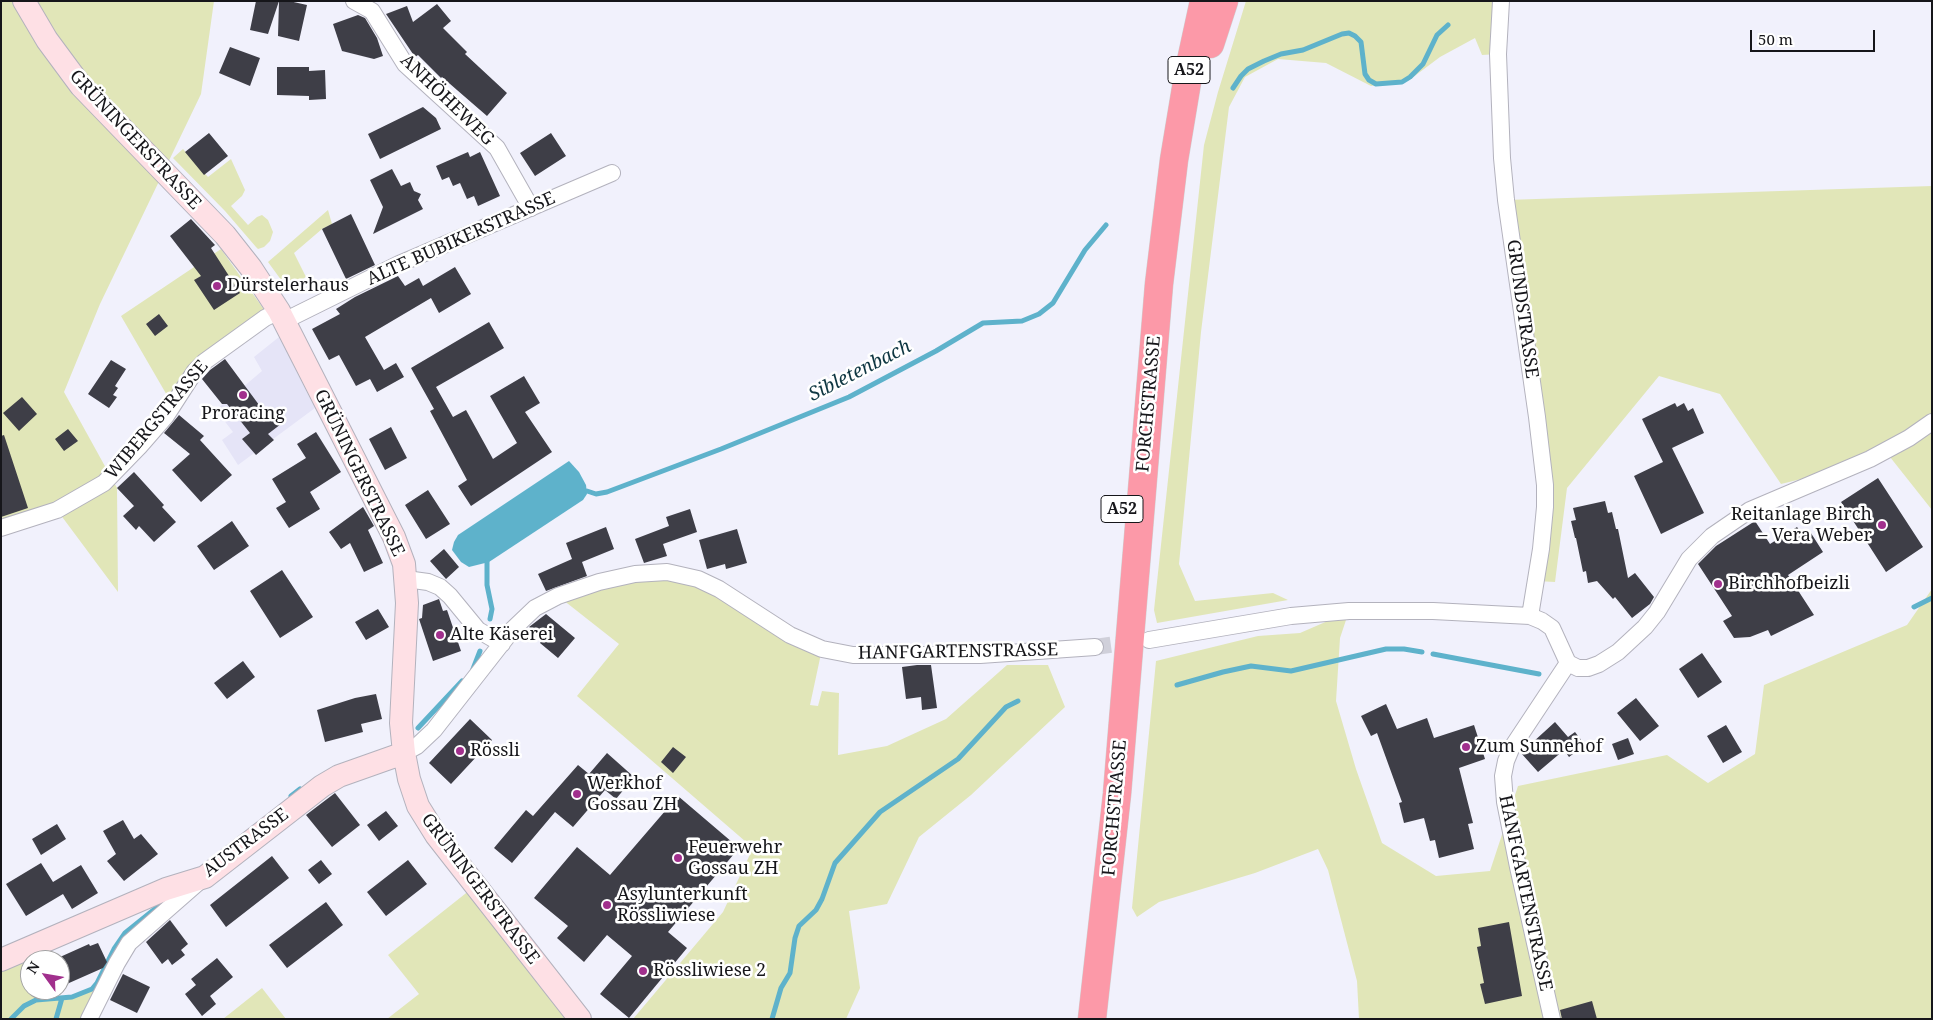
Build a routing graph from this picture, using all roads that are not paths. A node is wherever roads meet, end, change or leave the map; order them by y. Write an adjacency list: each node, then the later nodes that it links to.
1 (24, 1): 10 (street, GRÜNINGERSTRASSE)
2 (354, 1): 9 (street, ANHÖHEWEG)
3 (1185, 1): 24 (highway, FORCHSTRASSE / A52)
4 (1204, 1): 7 (highway, FORCHSTRASSE / A52)
5 (1224, 1): 7 (highway)
6 (1501, 1): 14 (street, GRUNDSTRASSE)
7 (1177, 140): 25 (highway, FORCHSTRASSE / A52)
8 (612, 173): 9 (street, ALTE BUBIKERSTRASSE)
9 (531, 208): 10 (street, ALTE BUBIKERSTRASSE)
10 (282, 316): 12 (street, WIBERGSTRASSE); 13 (street, GRÜNINGERSTRASSE)
11 (1932, 422): 18 (street)
12 (1, 528)
13 (406, 579): 16 (street); 19 (street, GRÜNINGERSTRASSE)
14 (1530, 616): 15 (street); 18 (street)
15 (1149, 640)
16 (502, 644): 17 (street, HANFGARTENSTRASSE); 19 (street, HANFGARTENSTRASSE)
17 (1095, 647)
18 (1568, 663): 26 (street, HANFGARTENSTRASSE)
19 (404, 753): 20 (street, AUSTRASSE); 23 (street, GRÜNINGERSTRASSE)
20 (205, 877): 21 (street, AUSTRASSE); 22 (street)
21 (1, 960)
22 (89, 1019)
23 (580, 1019)
24 (1073, 1019)
25 (1092, 1019)
26 (1552, 1019)

